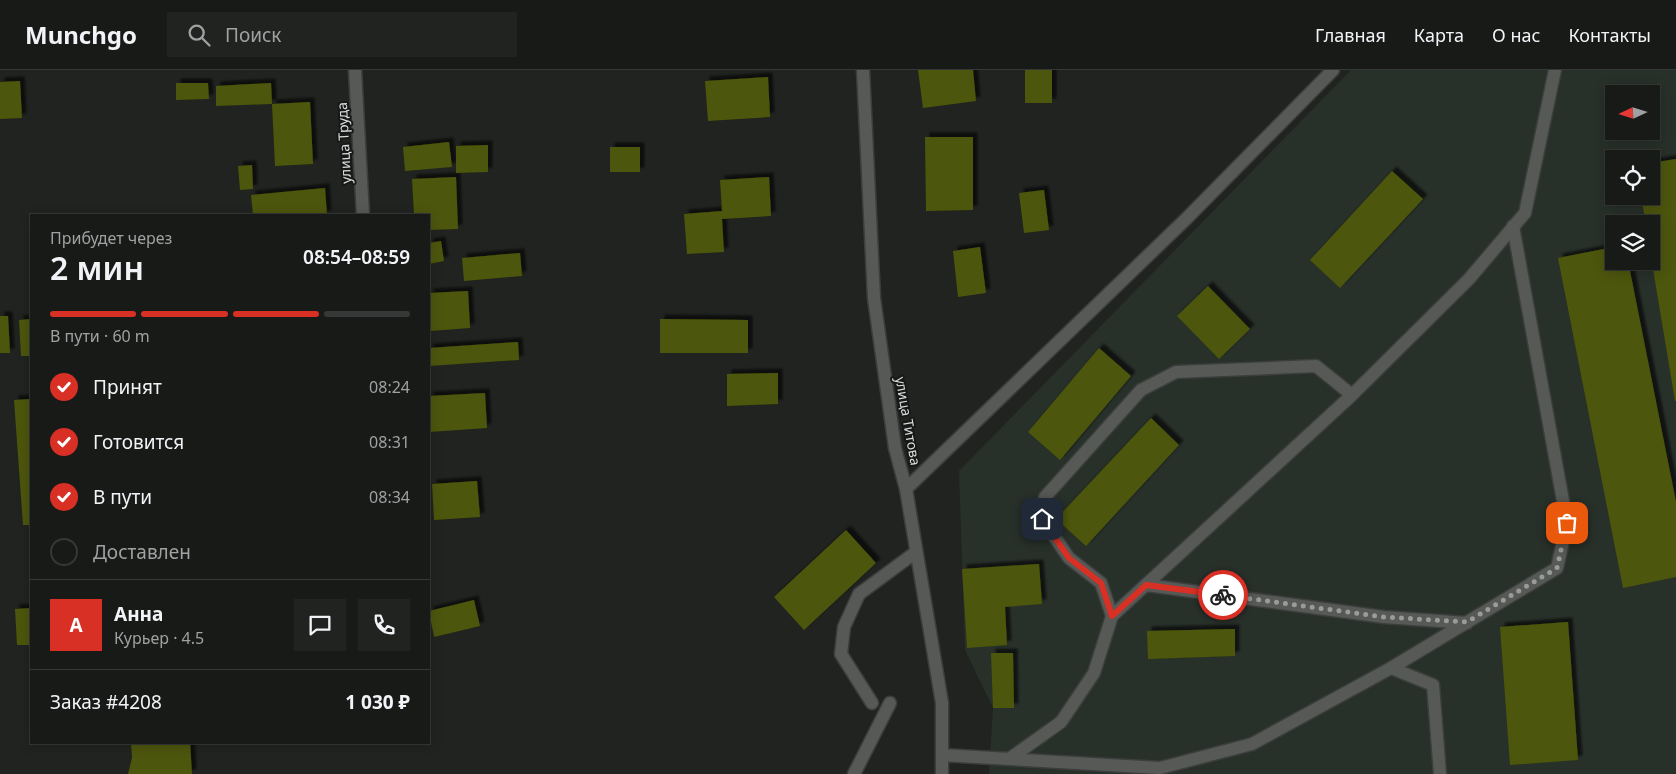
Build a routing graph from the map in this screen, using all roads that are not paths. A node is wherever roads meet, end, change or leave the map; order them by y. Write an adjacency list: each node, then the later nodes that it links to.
1 (354, 70): 5 (street, улица Труда)
2 (863, 70): 8 (street, улица Титова)
3 (1333, 70): 8 (street)
4 (1555, 70): 6 (street)
5 (363, 214)
6 (1513, 226): 7 (street); 12 (street)
7 (1352, 395): 10 (street); 11 (street)
8 (906, 489): 9 (street, улица Титова)
9 (916, 552): 14 (street); 16 (street, улица Титова)
10 (1146, 585): 11 (street); 12 (street)
11 (1112, 616): 17 (street)
12 (1467, 622): 13 (street)
13 (1391, 668): 17 (street); 20 (street)
14 (872, 703)
15 (890, 703): 18 (street)
16 (942, 755): 17 (street); 19 (street, улица Титова)
17 (1010, 760)
18 (854, 774)
19 (942, 774)
20 (1440, 774)

